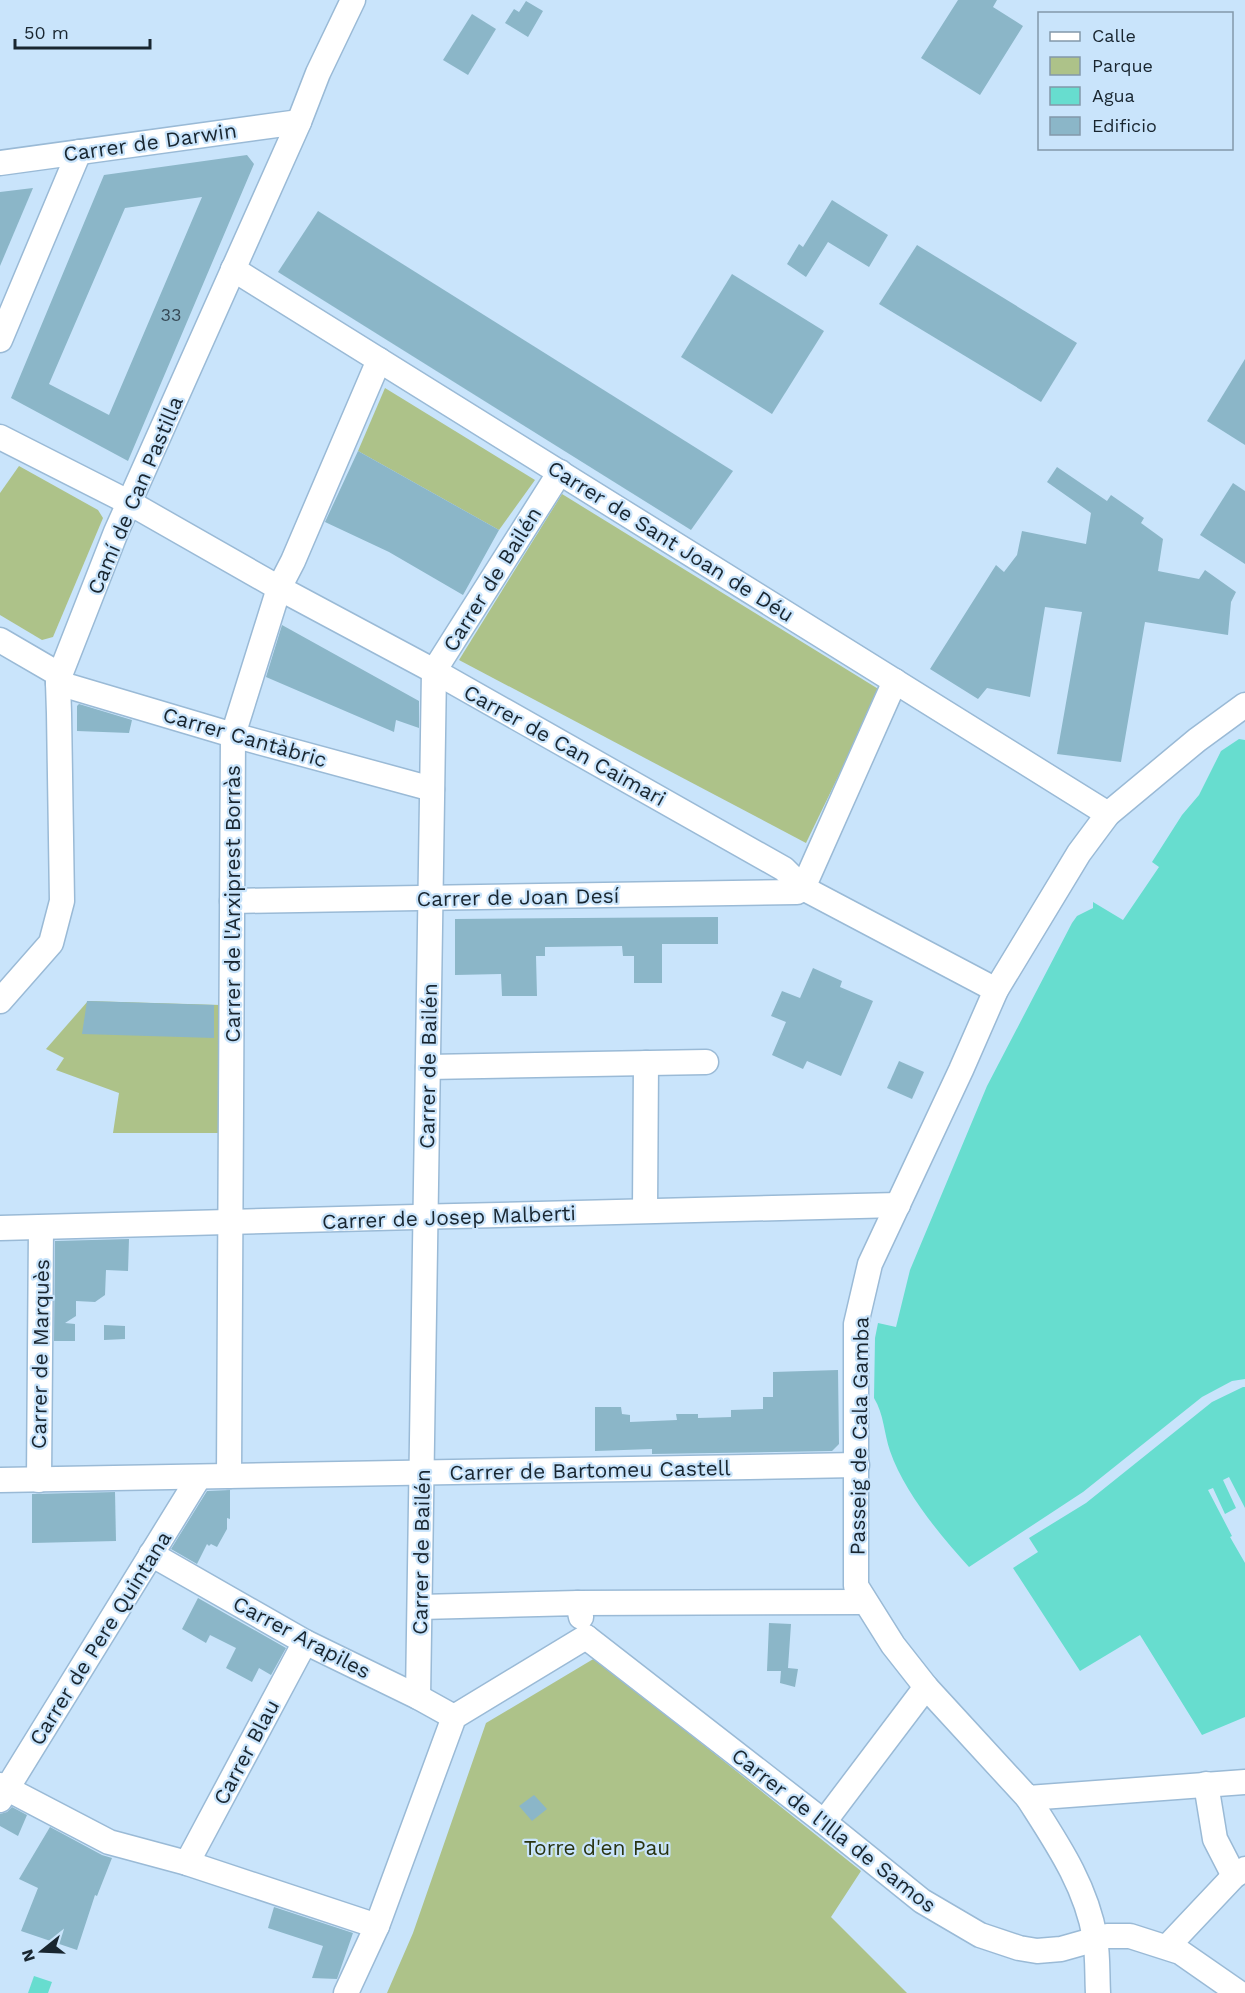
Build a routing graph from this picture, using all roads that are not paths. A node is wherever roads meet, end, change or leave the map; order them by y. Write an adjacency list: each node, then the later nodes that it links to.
1 (353, 0): 2 (street, Camí de Can Pastilla)
2 (299, 122): 3 (street, Carrer de Darwin); 5 (street, Camí de Can Pastilla)
3 (79, 152): 4 (street, Carrer de Darwin); 6 (street)
4 (0, 163)
5 (233, 269): 7 (street, Carrer de Sant Joan de Déu); 10 (street, Camí de Can Pastilla)
6 (0, 340)
7 (379, 360): 9 (street, Carrer de Sant Joan de Déu); 11 (street, Carrer de l'Arxiprest Borràs)
8 (0, 437): 10 (street, Carrer de Can Caimari)
9 (560, 472): 13 (street, Carrer de Bailén); 15 (street, Carrer de Sant Joan de Déu)
10 (130, 503): 11 (street, Carrer de Can Caimari); 14 (street, Camí de Can Pastilla)
11 (279, 588): 13 (street, Carrer de Can Caimari); 17 (street, Carrer de l'Arxiprest Borràs)
12 (0, 640): 14 (street, Carrer Cantàbric)
13 (434, 671): 18 (street, Carrer de Bailén); 20 (street, Carrer de Can Caimari)
14 (59, 679): 17 (street, Carrer Cantàbric); 24 (street, Camí de Can Pastilla)
15 (895, 681): 19 (street, Carrer de Sant Joan de Déu); 20 (street)
16 (1245, 705): 19 (street, Passeig de Cala Gamba)
17 (233, 735): 18 (street, Carrer Cantàbric); 22 (street, Carrer de l'Arxiprest Borràs)
18 (432, 789): 21 (street, Carrer de Bailén)
19 (1108, 814): 23 (street, Passeig de Cala Gamba)
20 (803, 888): 21 (street, Carrer de Joan Desí); 23 (street, Carrer de Can Caimari)
21 (431, 899): 22 (street, Carrer de Joan Desí); 27 (street, Carrer de Bailén)
22 (232, 901): 31 (street, Carrer de l'Arxiprest Borràs)
23 (996, 990): 28 (street, Passeig de Cala Gamba)
24 (0, 1001)
25 (706, 1062): 26 (street)
26 (646, 1064): 27 (street); 29 (street)
27 (428, 1067): 30 (street, Carrer de Bailén)
28 (898, 1205): 29 (street, Carrer de Josep Malberti); 34 (street, Passeig de Cala Gamba)
29 (645, 1209): 30 (street, Carrer de Josep Malberti)
30 (426, 1218): 31 (street, Carrer de Josep Malberti); 35 (street, Carrer de Bailén)
31 (230, 1224): 33 (street, Carrer de Josep Malberti); 36 (street, Carrer de l'Arxiprest Borràs)
32 (0, 1228): 33 (street, Carrer de Josep Malberti)
33 (41, 1228): 38 (street, Carrer de Marquès)
34 (857, 1465): 35 (street, Carrer de Bartomeu Castell); 41 (street, Passeig de Cala Gamba)
35 (422, 1473): 36 (street, Carrer de Bartomeu Castell); 43 (street, Carrer de Bailén)
36 (229, 1476): 37 (street, Carrer de Bartomeu Castell)
37 (199, 1477): 38 (street, Carrer de Bartomeu Castell); 40 (street, Carrer de Pere Quintana)
38 (39, 1479): 39 (street, Carrer de Bartomeu Castell)
39 (0, 1480)
40 (151, 1554): 45 (street, Carrer Arapiles); 51 (street, Carrer de Pere Quintana)
41 (864, 1602): 42 (street); 46 (street, Passeig de Cala Gamba)
42 (578, 1603): 43 (street); 44 (street)
43 (420, 1607): 47 (street, Carrer de Bailén)
44 (586, 1637): 48 (street); 53 (street, Carrer de l'Illa de Samos)
45 (305, 1642): 47 (street, Carrer Arapiles); 54 (street, Carrer Blau)
46 (926, 1687): 52 (street, Passeig de Cala Gamba); 53 (street)
47 (418, 1697): 48 (street, Carrer Arapiles)
48 (454, 1717): 56 (street)
49 (1245, 1782): 50 (street)
50 (1206, 1784): 52 (street); 55 (street)
51 (2, 1791): 54 (street)
52 (1028, 1798): 57 (street, Passeig de Cala Gamba)
53 (824, 1822): 57 (street, Carrer de l'Illa de Samos)
54 (187, 1863): 56 (street)
55 (1239, 1872): 58 (street)
56 (377, 1926): 59 (street)
57 (1095, 1938): 58 (street, Carrer de l'Illa de Samos); 60 (street, Passeig de Cala Gamba)
58 (1167, 1947): 61 (street, Carrer de l'Illa de Samos)
59 (346, 1993)
60 (1098, 1993)
61 (1239, 1993)

